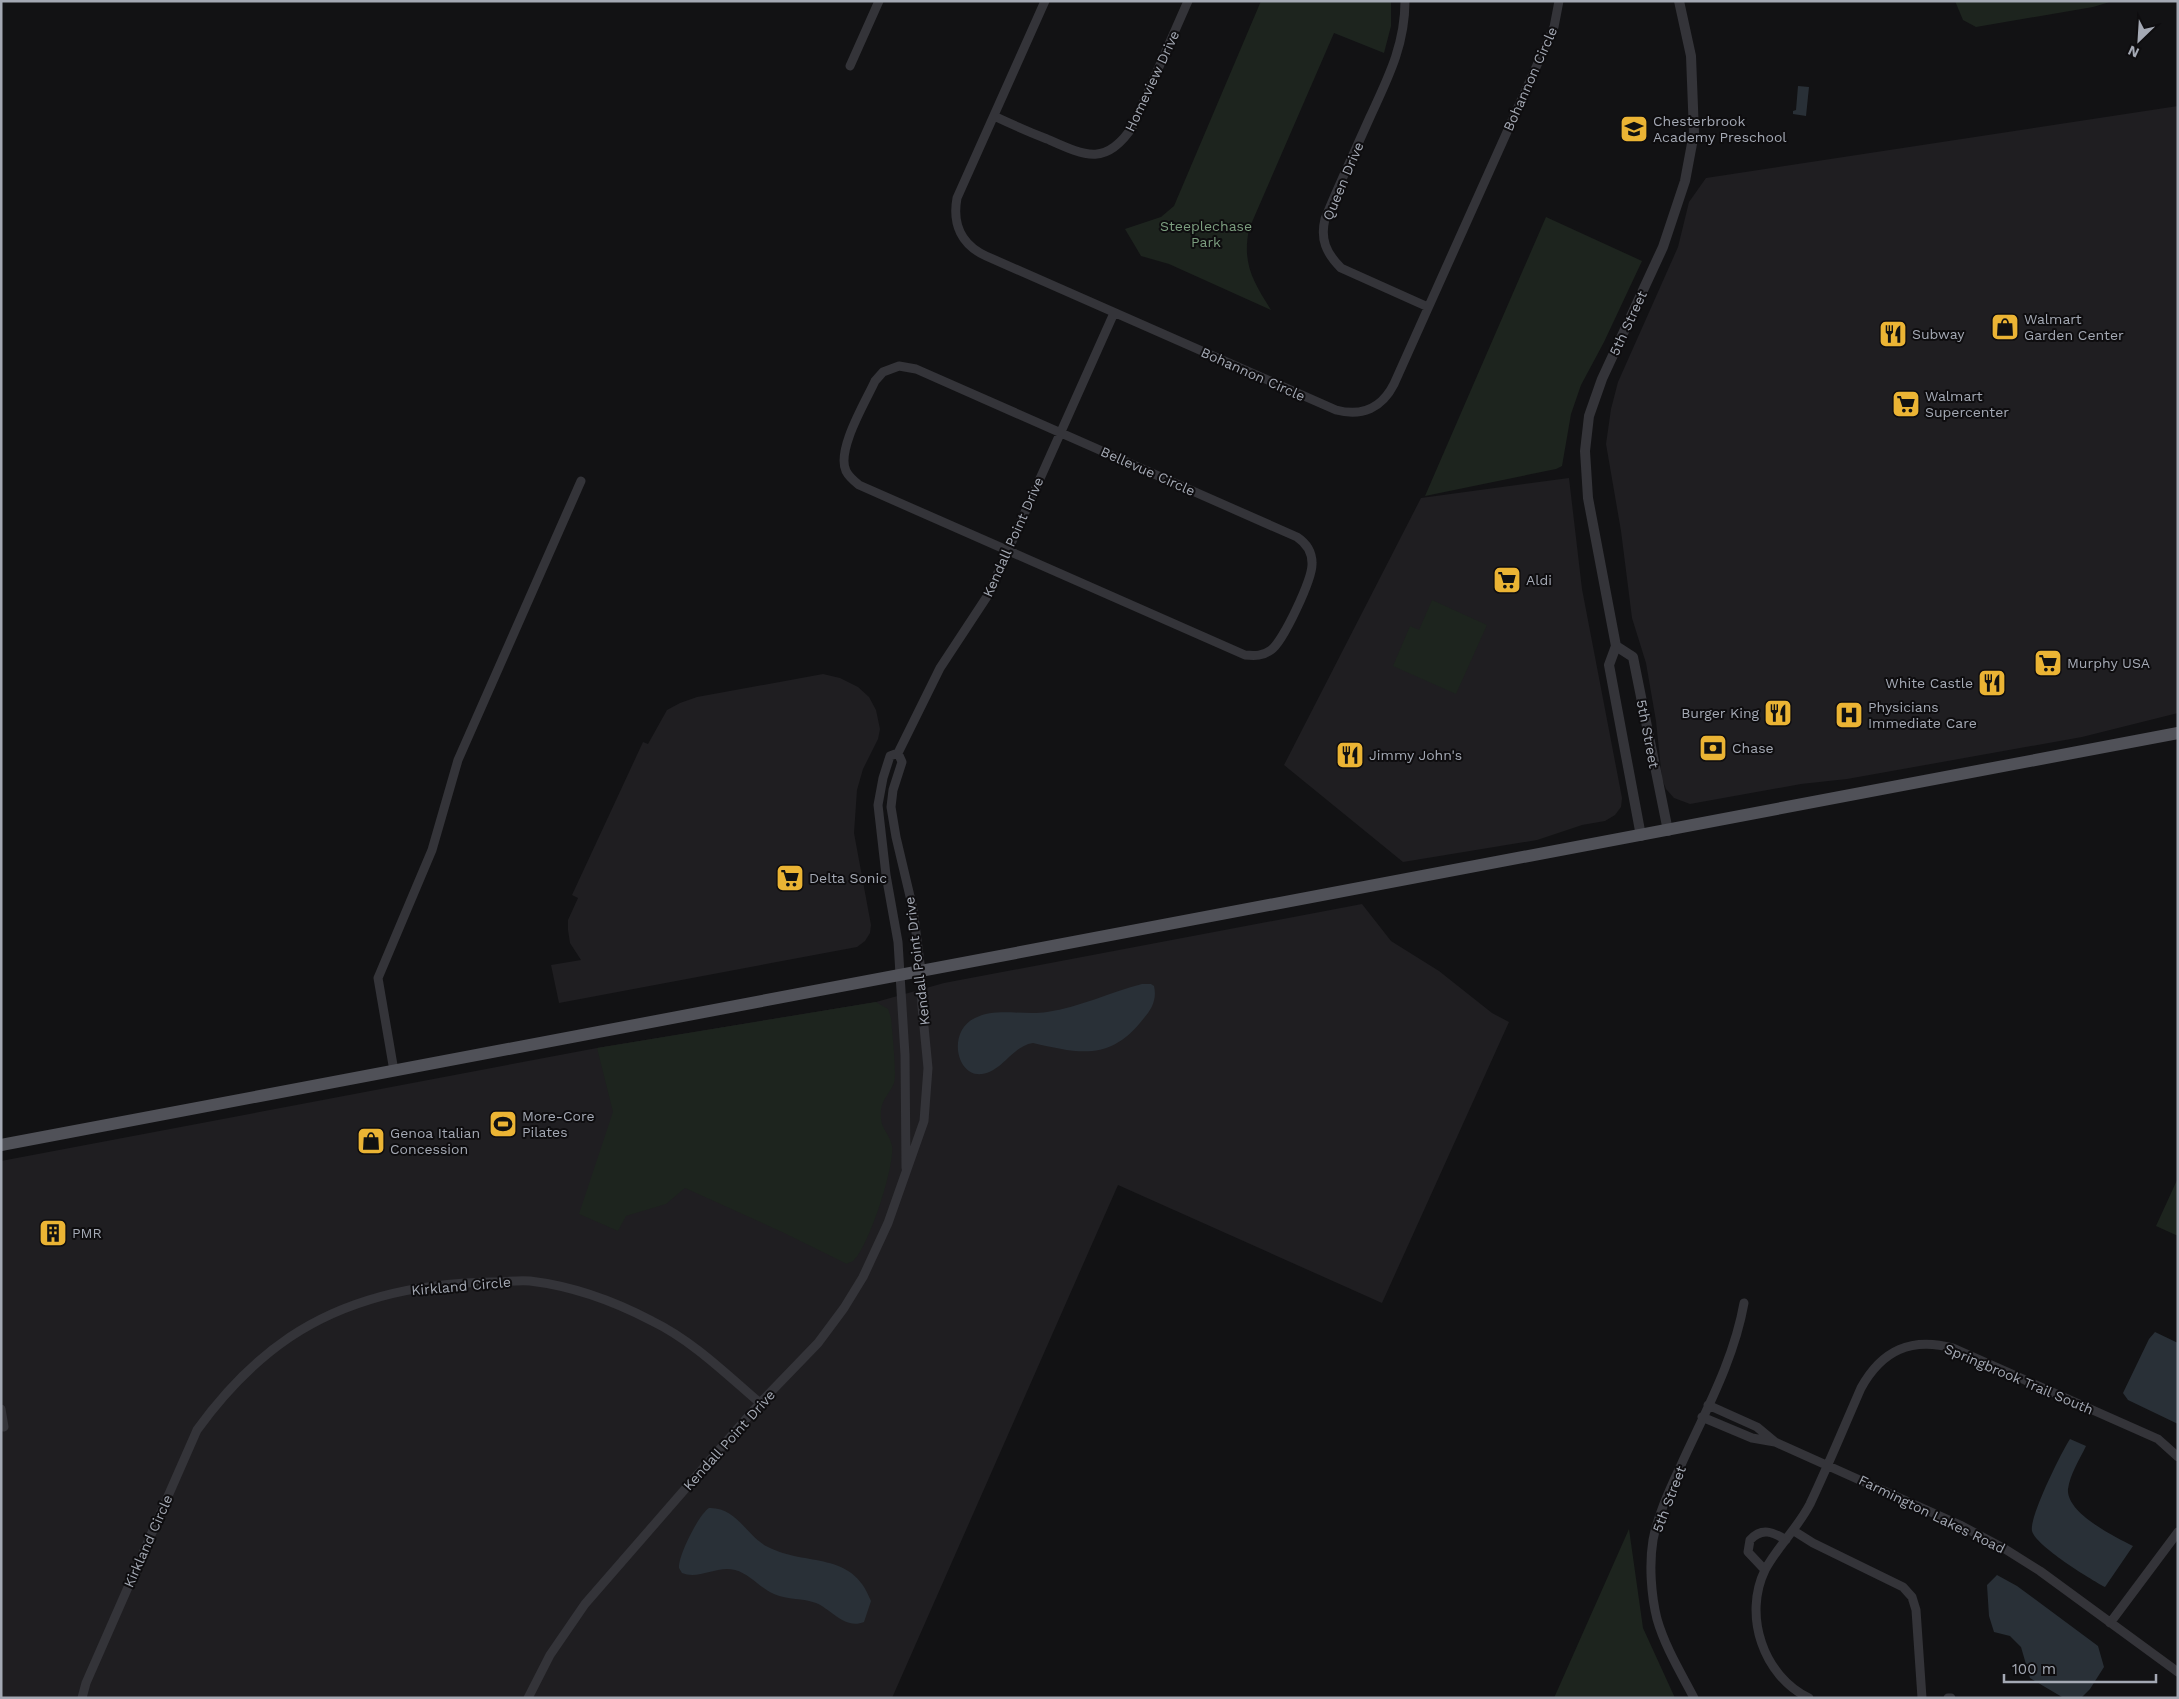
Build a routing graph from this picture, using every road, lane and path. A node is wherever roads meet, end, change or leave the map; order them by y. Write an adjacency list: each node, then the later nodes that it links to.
1 (879, 1): 7 (street)
2 (1045, 1): 8 (street, Bohannon Circle)
3 (1188, 1): 8 (street, Homeview Drive)
4 (1405, 1): 9 (street, Queen Drive)
5 (1559, 1): 9 (street, Bohannon Circle)
6 (1679, 1): 14 (street, 5th Street)
7 (850, 66)
8 (994, 116): 10 (street, Bohannon Circle)
9 (1428, 307): 10 (street, Bohannon Circle)
10 (1114, 313): 11 (street, Kendall Point Drive)
11 (1060, 432): 13 (street, Kendall Point Drive); 13 (street, Bellevue Circle); 13 (street, Bellevue Circle)
12 (581, 481): 21 (street)
13 (1008, 550): 16 (street, Kendall Point Drive)
14 (1616, 646): 17 (street, 5th Street); 18 (street, 5th Street)
15 (2178, 733): 17 (main road)
16 (898, 753): 19 (street, Kendall Point Drive); 20 (street, Kendall Point Drive)
17 (1668, 831): 18 (main road)
18 (1640, 836): 19 (main road)
19 (921, 970): 20 (main road); 23 (street, Kendall Point Drive)
20 (900, 974): 21 (main road); 23 (street, Kendall Point Drive)
21 (394, 1070): 22 (main road)
22 (1, 1146)
23 (906, 1169): 25 (street, Kendall Point Drive)
24 (1744, 1303): 26 (street, 5th Street)
25 (760, 1404): 39 (street, Kirkland Circle); 40 (street, Kendall Point Drive)
26 (1708, 1405): 28 (street, 5th Street); 30 (street, Farmington Lakes Road)
27 (1, 1409): 29 (street)
28 (1702, 1418): 30 (street, Farmington Lakes Road); 41 (street, 5th Street)
29 (4, 1427)
30 (1775, 1442): 32 (street, Farmington Lakes Road)
31 (2178, 1457): 32 (street, Springbrook Trail South)
32 (1827, 1464): 33 (street, Springbrook Trail South); 37 (street, Farmington Lakes Road)
33 (1794, 1532): 35 (street, Springbrook Trail South); 43 (street)
34 (2178, 1532): 37 (street)
35 (1786, 1540): 36 (street, Springbrook Trail South); 36 (street)
36 (1765, 1570): 42 (street, Springbrook Trail South)
37 (2110, 1623): 38 (street, Farmington Lakes Road)
38 (2178, 1672)
39 (82, 1698)
40 (528, 1698)
41 (1694, 1698)
42 (1809, 1698)
43 (1922, 1698)

